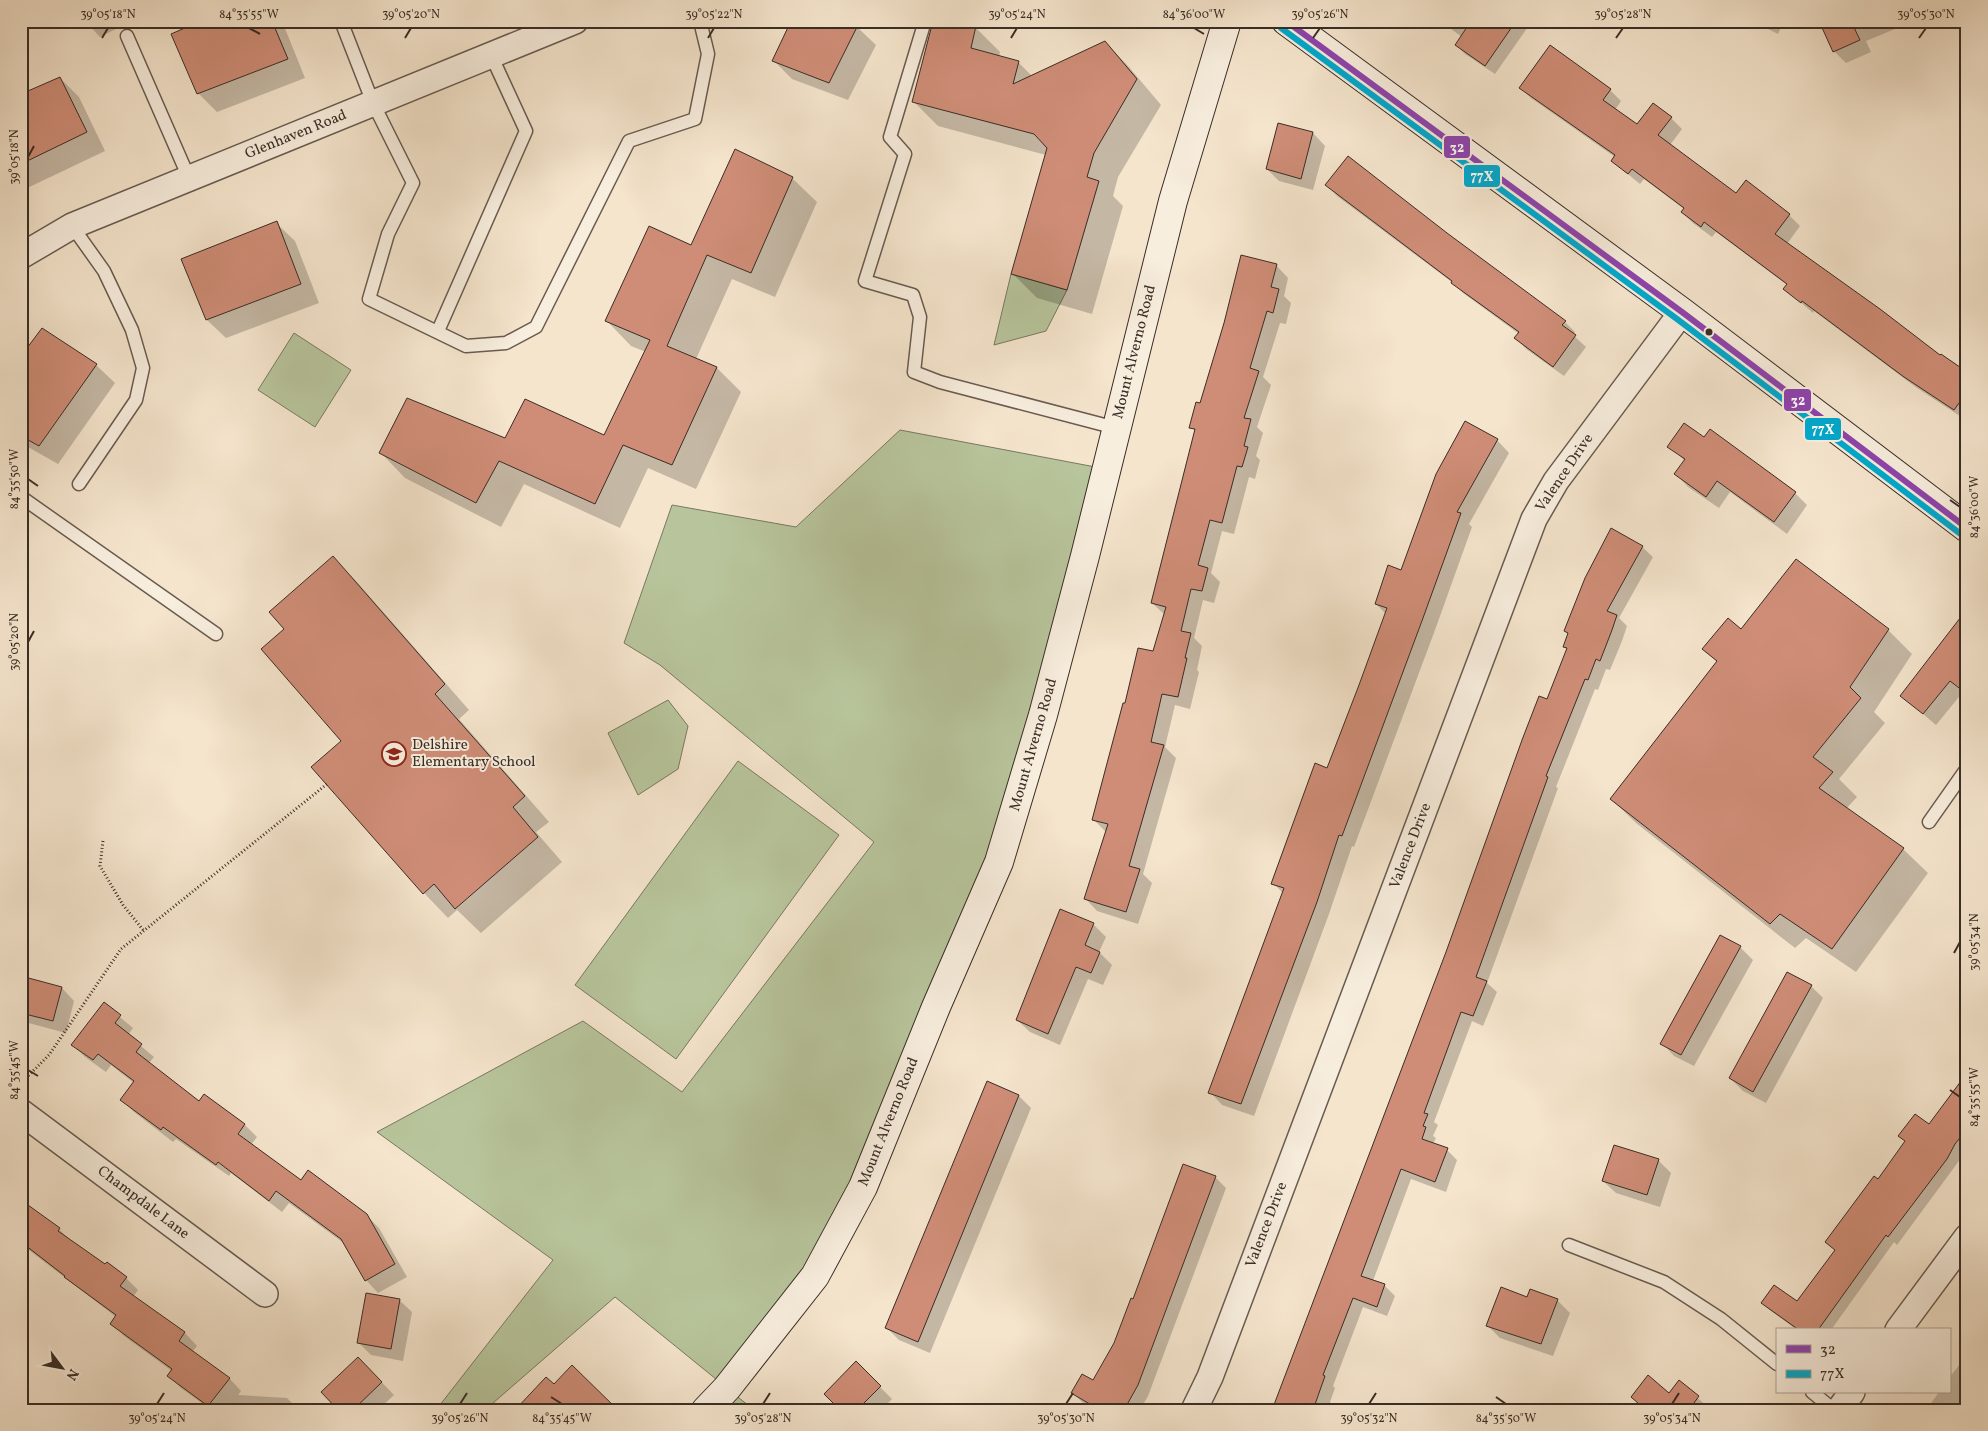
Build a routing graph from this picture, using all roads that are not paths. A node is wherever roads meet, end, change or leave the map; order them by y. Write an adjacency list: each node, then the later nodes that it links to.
1 (341, 21): 9 (lane)
2 (700, 21): 14 (lane)
3 (925, 21): 15 (lane)
4 (1227, 21): 15 (street, Mount Alverno Road)
5 (1286, 21): 13 (street)
6 (562, 24): 8 (street, Glenhaven Road)
7 (127, 36): 10 (lane)
8 (492, 55): 9 (street, Glenhaven Road); 14 (lane)
9 (372, 104): 10 (street, Glenhaven Road); 14 (lane)
10 (189, 178): 11 (street, Glenhaven Road)
11 (72, 226): 12 (street, Glenhaven Road); 16 (lane)
12 (21, 256)
13 (1682, 312): 18 (street); 31 (street, Valence Drive)
14 (438, 331)
15 (1116, 428): 30 (street, Mount Alverno Road)
16 (78, 484)
17 (21, 497): 19 (lane)
18 (1967, 528)
19 (216, 634)
20 (1967, 768): 21 (lane)
21 (1929, 822)
22 (21, 1112): 25 (street, Champdale Lane)
23 (1967, 1236): 26 (street)
24 (1569, 1245): 27 (lane)
25 (265, 1294)
26 (1899, 1328)
27 (1776, 1363)
28 (1814, 1394): 32 (lane)
29 (1851, 1394): 33 (street)
30 (706, 1410)
31 (1194, 1410)
32 (1834, 1410)
33 (1839, 1410)

